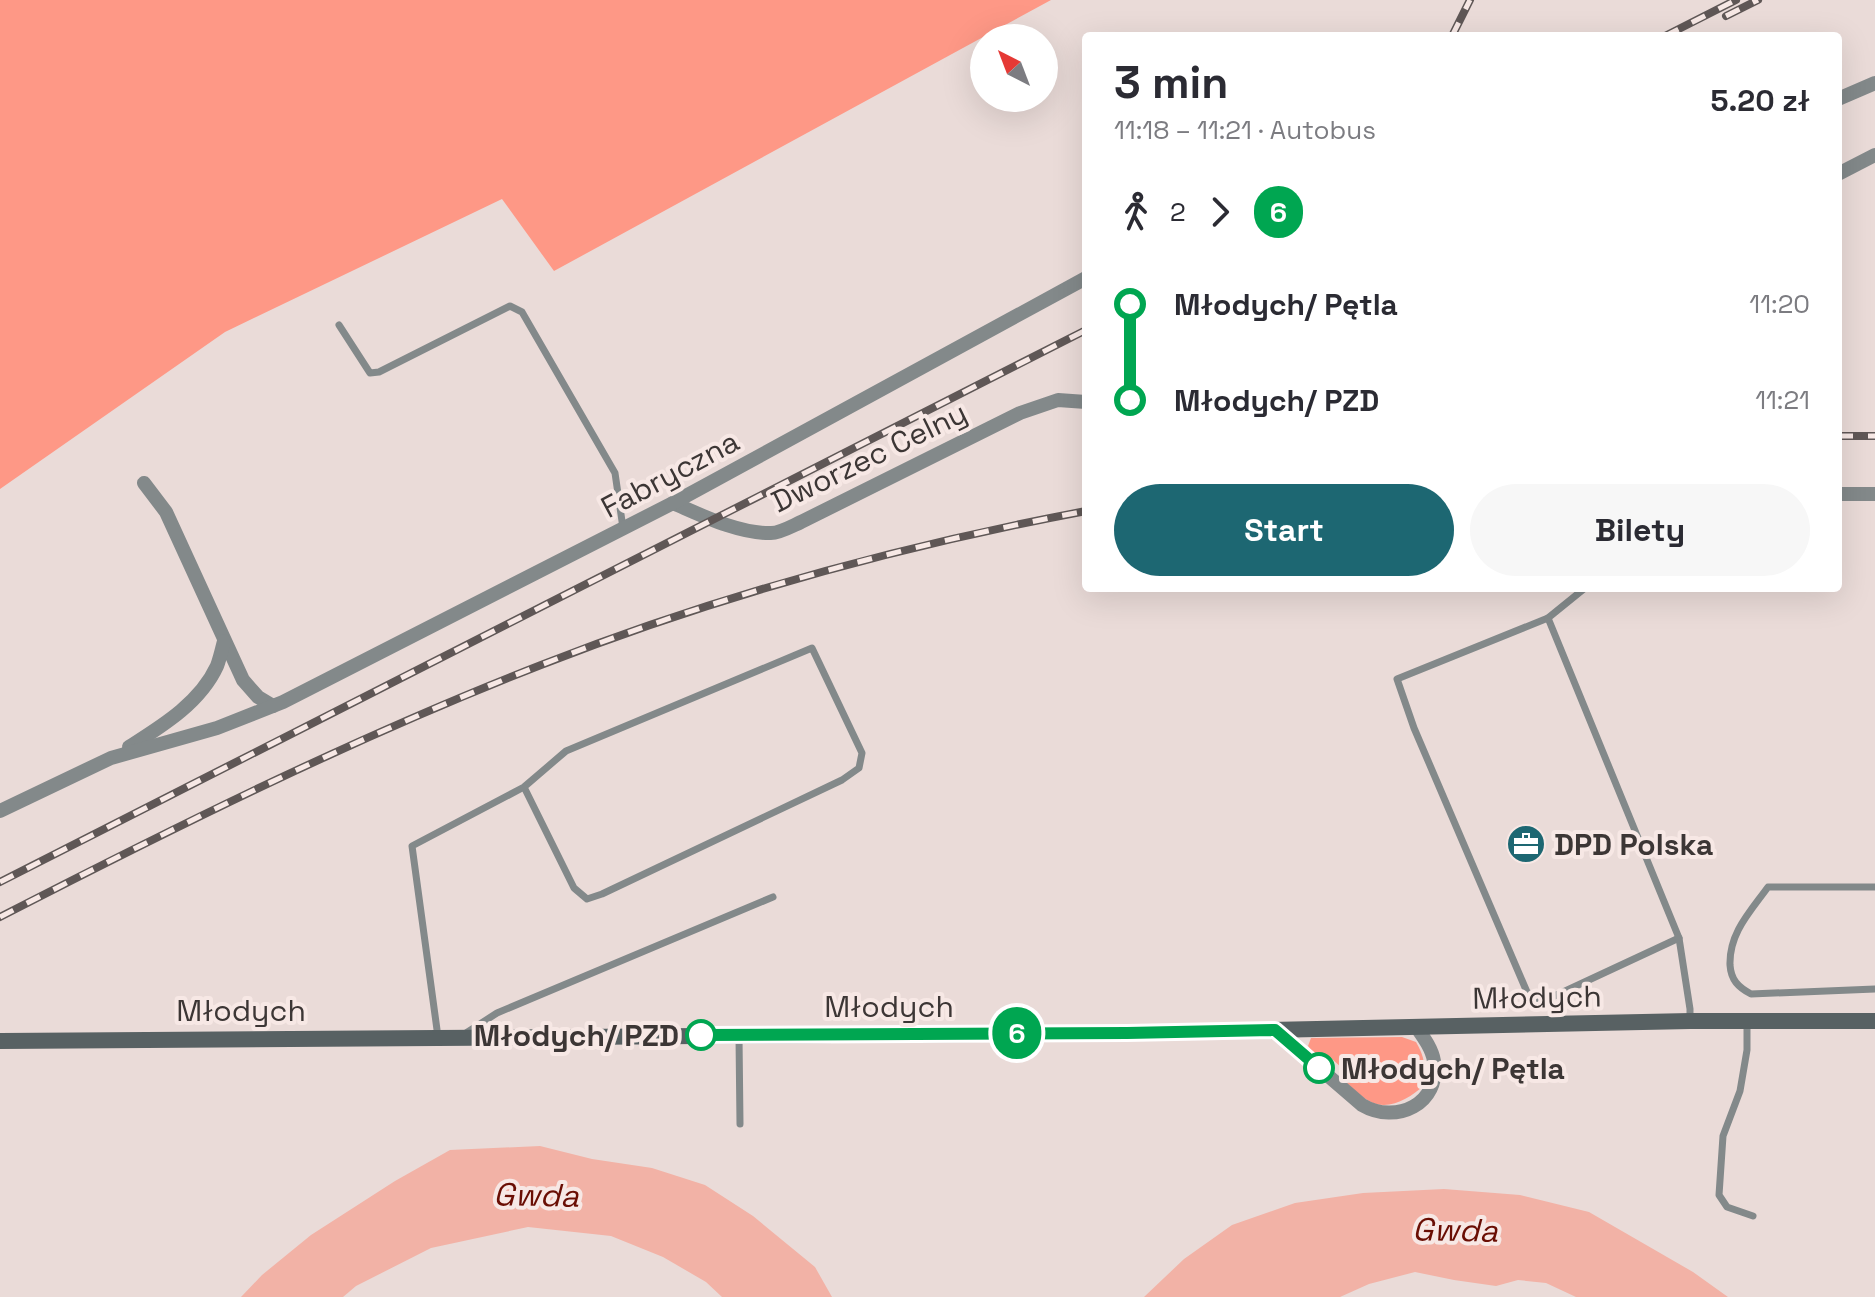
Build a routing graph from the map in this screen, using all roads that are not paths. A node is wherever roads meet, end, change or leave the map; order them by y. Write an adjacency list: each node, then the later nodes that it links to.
1 (1875, 83): 2 (street)
2 (1842, 97)
3 (1875, 155): 4 (street)
4 (1842, 172)
5 (1082, 280): 11 (street, Fabryczna)
6 (339, 325): 12 (lane)
7 (1082, 402): 11 (street, Dworzec Celny)
8 (144, 483): 15 (street)
9 (1842, 494): 10 (street)
10 (1875, 494)
11 (673, 503): 12 (street, Fabryczna)
12 (623, 528): 16 (street, Fabryczna)
13 (1580, 592): 14 (lane)
14 (1548, 618): 22 (lane); 22 (lane)
15 (224, 641): 16 (street); 17 (street, Fabryczna)
16 (273, 706): 17 (street, Fabryczna)
17 (111, 758): 19 (street, Fabryczna)
18 (524, 787): 18 (lane); 30 (lane)
19 (0, 811)
20 (1875, 887): 23 (lane)
21 (773, 897): 31 (lane)
22 (1679, 938): 24 (lane)
23 (1875, 989)
24 (1690, 1021): 25 (street, Młodych); 27 (street, Młodych)
25 (1747, 1021): 26 (street, Młodych); 34 (lane)
26 (1875, 1021)
27 (1417, 1028): 28 (street, Młodych); 28 (street)
28 (1275, 1030): 29 (street, Młodych)
29 (739, 1034): 31 (street, Młodych); 33 (lane)
30 (438, 1037): 31 (street, Młodych); 32 (street, Młodych)
31 (461, 1037)
32 (0, 1041)
33 (740, 1124)
34 (1753, 1216)

